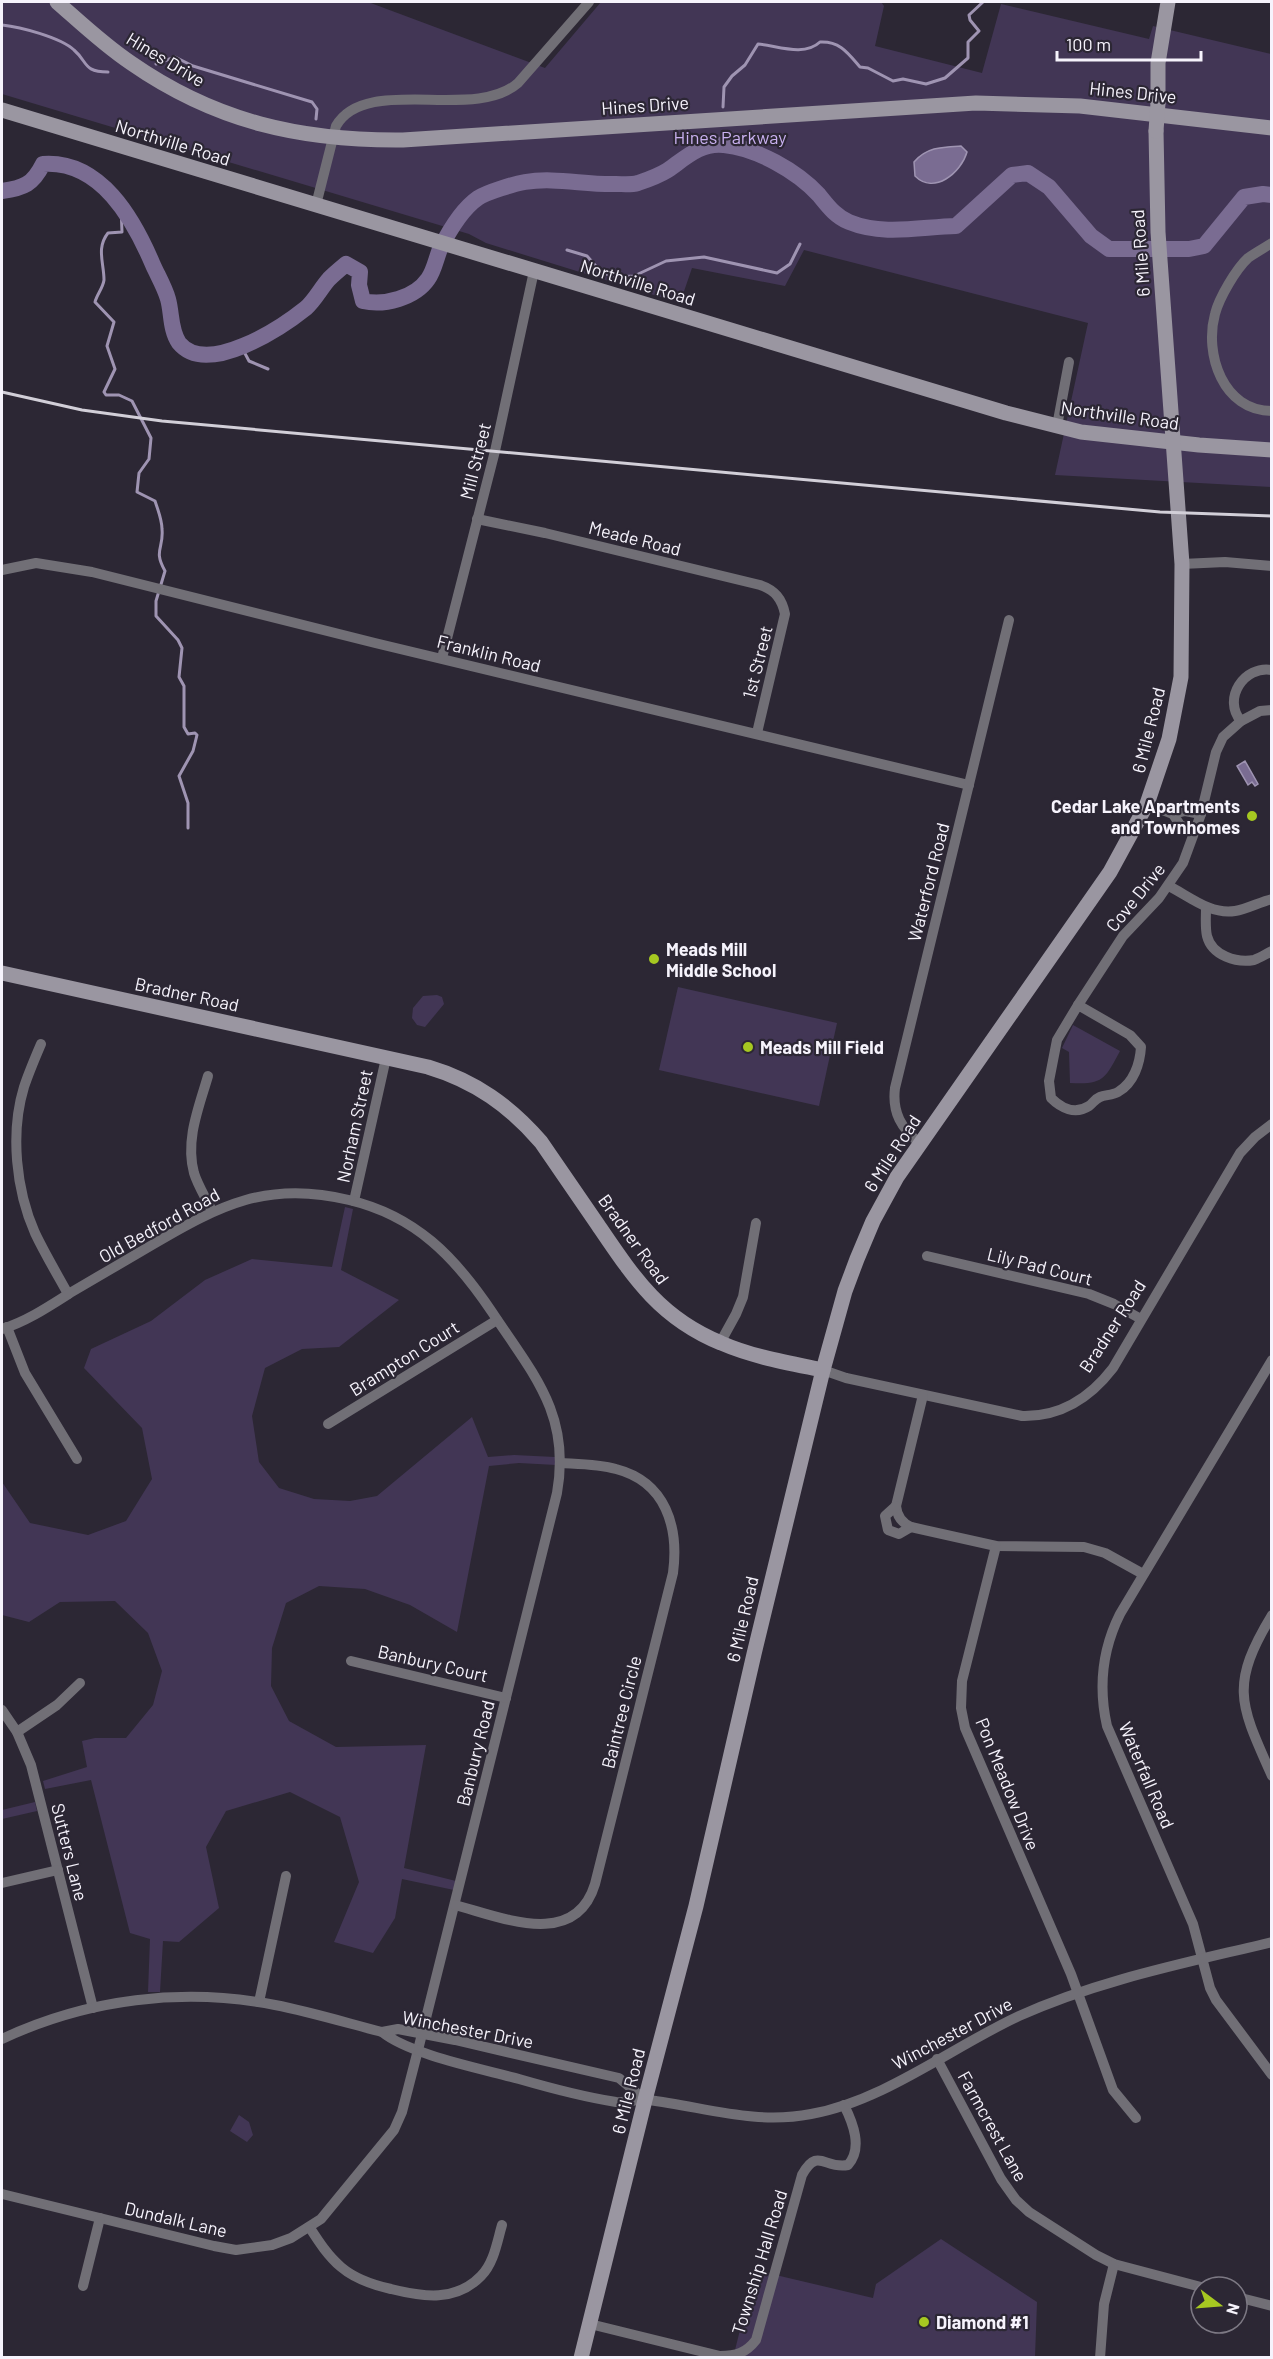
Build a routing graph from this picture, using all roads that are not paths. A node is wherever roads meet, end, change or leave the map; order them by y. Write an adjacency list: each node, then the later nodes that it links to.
1 (57, 2): 6 (street, Hines Drive)
2 (589, 2): 6 (street)
3 (1168, 2): 13 (street, 6 Mile Road, bridge)
4 (2, 110): 7 (street, Northville Road)
5 (1272, 128): 6 (street, Hines Drive)
6 (333, 138): 7 (street)
7 (316, 205): 9 (street, Northville Road)
8 (1272, 243): 11 (street)
9 (534, 272): 12 (street, Northville Road); 15 (street, Mill Street)
10 (1069, 362): 12 (street)
11 (1272, 411)
12 (1057, 426): 13 (street, Northville Road)
13 (1174, 442): 14 (street, Northville Road); 16 (street, 6 Mile Road)
14 (1272, 450)
15 (477, 519): 19 (street, Meade Road); 21 (street, Mill Street)
16 (1182, 564): 17 (street); 27 (street, 6 Mile Road)
17 (1272, 566)
18 (2, 570): 21 (street, Franklin Road)
19 (781, 600): 25 (street, 1st Street)
20 (1009, 620): 26 (street, Waterford Road)
21 (442, 658): 25 (street, Franklin Road)
22 (1272, 670): 24 (street)
23 (1272, 710): 24 (street)
24 (1241, 721): 29 (street, Cove Drive)
25 (757, 733): 26 (street, Franklin Road)
26 (969, 785): 41 (street, Waterford Road)
27 (1147, 804): 28 (street); 41 (street, 6 Mile Road)
28 (1173, 814): 29 (street); 30 (street)
29 (1201, 814): 30 (street, Cove Drive)
30 (1195, 832): 31 (street, Cove Drive)
31 (1169, 886): 33 (street); 36 (street, Cove Drive)
32 (1272, 899): 33 (street)
33 (1206, 908): 34 (street)
34 (1272, 951)
35 (2, 973): 38 (street, Bradner Road)
36 (1078, 1005): 36 (street, Cove Drive)
37 (41, 1044): 46 (street)
38 (386, 1058): 42 (street, Norham Street); 50 (street, Bradner Road)
39 (208, 1076): 43 (street)
40 (1272, 1124): 47 (street, Bradner Road)
41 (921, 1144): 52 (street, 6 Mile Road)
42 (354, 1202): 43 (street, Old Bedford Road); 48 (street, Old Bedford Road)
43 (212, 1211): 46 (street, Old Bedford Road)
44 (756, 1223): 50 (street)
45 (927, 1256): 47 (street, Lily Pad Court)
46 (68, 1294): 49 (street, Old Bedford Road)
47 (1142, 1319): 53 (street, Bradner Road)
48 (497, 1320): 54 (street, Brampton Court); 56 (street, Old Bedford Road)
49 (4, 1328): 55 (street)
50 (720, 1343): 52 (street, Bradner Road)
51 (1272, 1360): 60 (street, Waterfall Road)
52 (822, 1370): 53 (street, Bradner Road); 83 (street, 6 Mile Road)
53 (923, 1395): 57 (street)
54 (328, 1424)
55 (77, 1459)
56 (561, 1463): 64 (street, Banbury Road); 71 (street, Baintree Circle)
57 (896, 1506): 58 (street); 58 (street)
58 (911, 1527): 59 (street)
59 (996, 1546): 60 (street); 74 (street, Pon Meadow Drive)
60 (1143, 1574): 73 (street, Waterfall Road)
61 (1272, 1615): 67 (street)
62 (351, 1661): 64 (street, Banbury Court)
63 (80, 1683): 66 (street)
64 (506, 1698): 71 (street, Banbury Road)
65 (2, 1710): 66 (street, Sutters Lane)
66 (17, 1732): 68 (street, Sutters Lane)
67 (1272, 1776)
68 (58, 1870): 70 (street); 76 (street, Sutters Lane)
69 (286, 1876): 75 (street)
70 (2, 1883)
71 (455, 1905): 78 (street, Banbury Road)
72 (1272, 1942): 73 (street, Winchester Drive)
73 (1203, 1959): 74 (street, Winchester Drive); 82 (street, Waterfall Road)
74 (1078, 1993): 81 (street, Winchester Drive); 85 (street, Pon Meadow Drive)
75 (260, 2002): 76 (street, Winchester Drive); 77 (street, Winchester Drive)
76 (93, 2008): 79 (street, Winchester Drive)
77 (382, 2032): 78 (street, Winchester Drive); 80 (street, Winchester Drive)
78 (422, 2034): 80 (street, Banbury Road); 83 (street, Winchester Drive)
79 (2, 2039)
80 (418, 2050): 83 (street, Winchester Drive); 89 (street, Dundalk Lane)
81 (937, 2059): 84 (street, Winchester Drive); 90 (street, Farmcrest Lane)
82 (1272, 2075)
83 (645, 2100): 84 (street, Winchester Drive); 95 (street, 6 Mile Road)
84 (844, 2105): 95 (street, Township Hall Road)
85 (1136, 2118)
86 (2, 2194): 87 (street, Dundalk Lane)
87 (100, 2218): 89 (street, Dundalk Lane); 92 (street)
88 (502, 2225): 89 (street)
89 (309, 2228)
90 (1114, 2264): 91 (street, Farmcrest Lane); 97 (street)
91 (1189, 2284)
92 (83, 2286)
93 (1249, 2300): 94 (street)
94 (1272, 2306)
95 (590, 2324): 96 (street, 6 Mile Road)
96 (581, 2358)
97 (1100, 2358)

